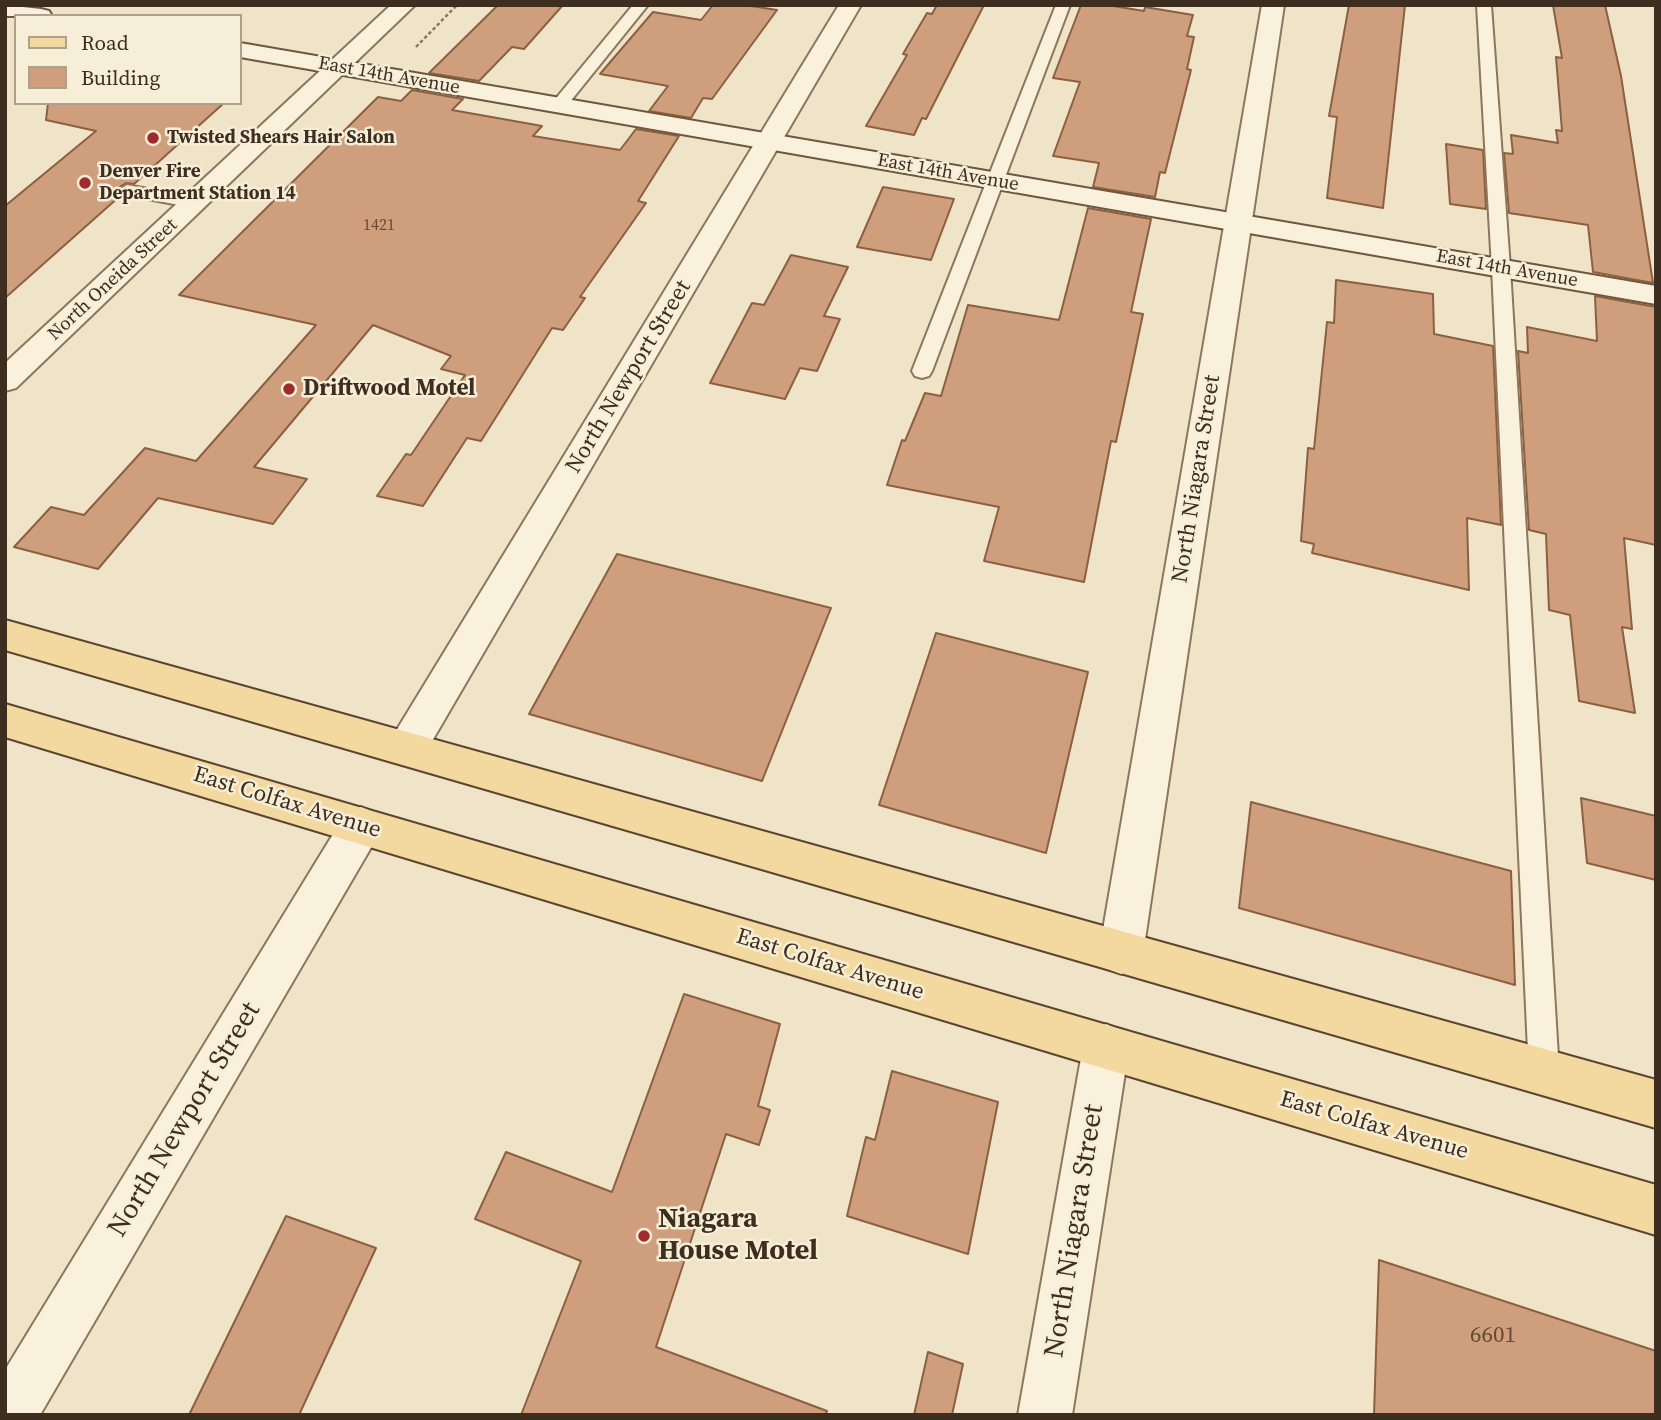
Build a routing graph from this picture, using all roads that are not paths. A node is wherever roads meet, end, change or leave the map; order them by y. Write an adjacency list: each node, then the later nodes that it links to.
1 (404, 5): 10 (street, North Oneida Street)
2 (641, 5): 11 (lane)
3 (850, 5): 12 (street, North Newport Street)
4 (1063, 5): 13 (lane)
5 (1273, 5): 16 (street, North Niagara Street)
6 (1484, 5): 17 (lane)
7 (5, 9): 8 (street)
8 (31, 14)
9 (242, 50): 10 (street, East 14th Avenue)
10 (339, 68): 11 (street, East 14th Avenue); 15 (street, North Oneida Street)
11 (559, 105): 12 (street, East 14th Avenue)
12 (769, 142): 13 (street, East 14th Avenue); 23 (street, North Newport Street)
13 (997, 181): 16 (street, East 14th Avenue); 19 (lane)
14 (127, 190): 15 (lane)
15 (195, 203): 20 (street, North Oneida Street)
16 (1238, 222): 17 (street, East 14th Avenue); 25 (street, North Niagara Street)
17 (1501, 268): 18 (street, East 14th Avenue); 27 (lane)
18 (1656, 295)
19 (922, 371)
20 (5, 381)
21 (5, 635): 23 (main road)
22 (5, 720): 24 (main road, East Colfax Avenue)
23 (407, 748): 25 (main road)
24 (361, 826): 26 (main road, East Colfax Avenue); 30 (street, North Newport Street)
25 (1121, 953): 27 (main road)
26 (1106, 1047): 29 (main road, East Colfax Avenue); 31 (street, North Niagara Street)
27 (1544, 1073): 28 (main road)
28 (1656, 1104)
29 (1656, 1210)
30 (9, 1415)
31 (1045, 1415)

